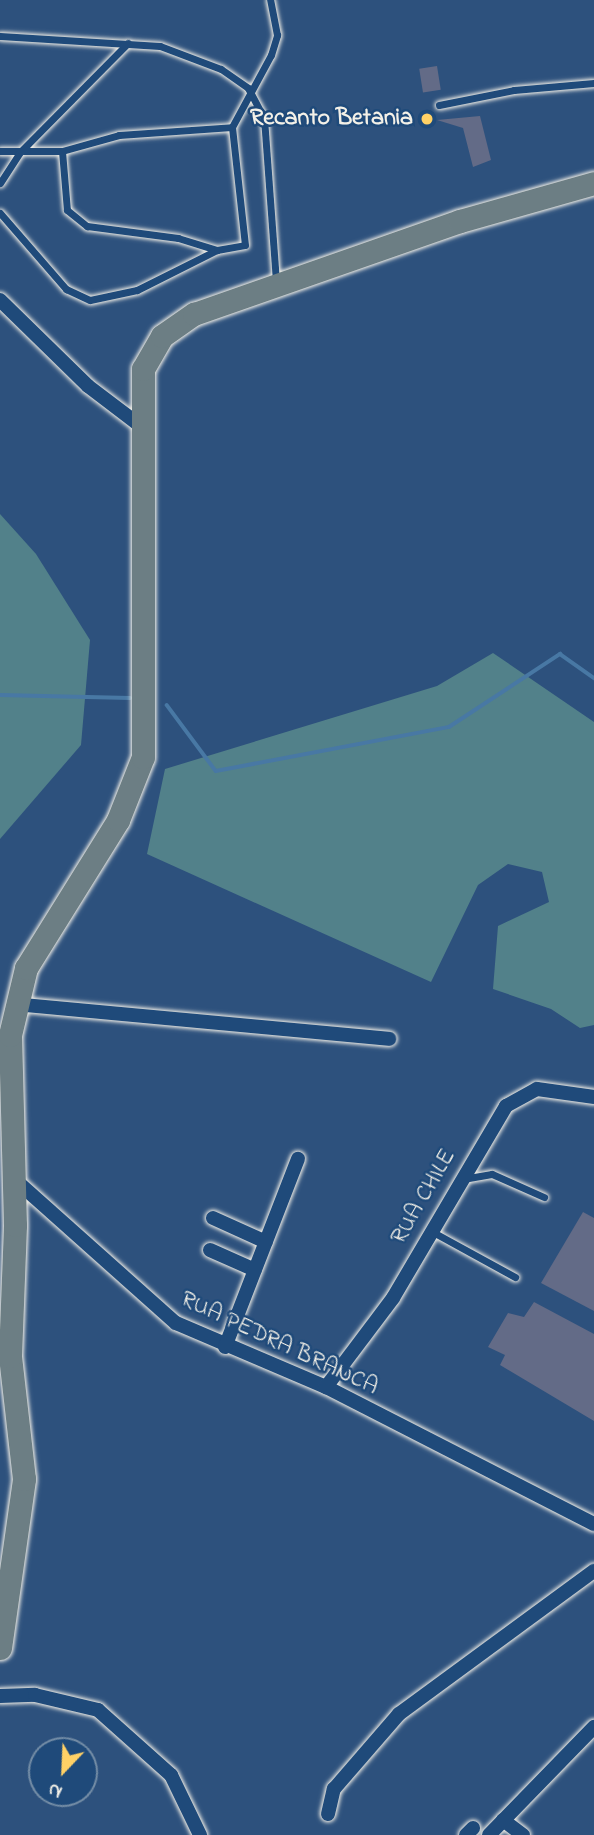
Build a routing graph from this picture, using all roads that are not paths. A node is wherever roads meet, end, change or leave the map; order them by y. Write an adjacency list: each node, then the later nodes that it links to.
1 (270, 0): 5 (lane)
2 (0, 36): 3 (lane)
3 (128, 43): 5 (lane); 8 (lane)
4 (594, 83): 6 (lane)
5 (248, 88): 7 (lane); 15 (lane)
6 (439, 105)
7 (232, 127): 9 (lane); 14 (lane)
8 (21, 151): 9 (lane); 10 (lane); 11 (lane)
9 (62, 151): 14 (lane)
10 (0, 152)
11 (0, 183)
12 (594, 183): 15 (main road)
13 (0, 213): 14 (lane)
14 (217, 250)
15 (276, 281): 17 (main road)
16 (0, 300): 17 (street)
17 (138, 424): 18 (main road)
18 (14, 1004): 19 (street); 20 (main road)
19 (389, 1039)
20 (10, 1060): 22 (main road); 25 (main road)
21 (594, 1097): 26 (street, RUA CHILE)
22 (0, 1104)
23 (0, 1148): 25 (main road)
24 (298, 1159): 30 (street)
25 (13, 1178): 33 (main road); 35 (street, RUA PEDRA BRANCA)
26 (460, 1179): 27 (lane); 29 (street, RUA CHILE)
27 (544, 1197)
28 (213, 1218): 30 (street)
29 (430, 1231): 34 (lane); 36 (street, RUA CHILE)
30 (266, 1242): 32 (street)
31 (210, 1250): 32 (street)
32 (255, 1270): 35 (street)
33 (7, 1274): 39 (main road)
34 (515, 1277)
35 (225, 1347): 36 (street, RUA PEDRA BRANCA)
36 (326, 1387): 37 (street, RUA PEDRA BRANCA)
37 (594, 1524)
38 (594, 1571): 42 (street)
39 (1, 1636)
40 (0, 1696): 44 (street)
41 (592, 1732): 43 (street)
42 (328, 1815)
43 (503, 1820): 45 (street); 46 (street)
44 (200, 1835)
45 (489, 1835)
46 (523, 1835)

